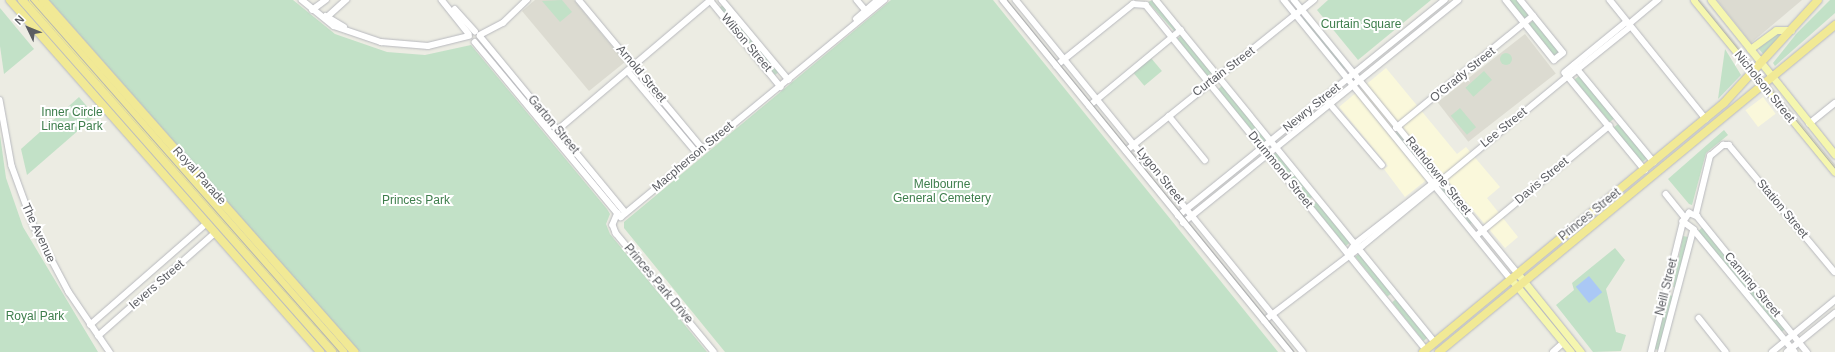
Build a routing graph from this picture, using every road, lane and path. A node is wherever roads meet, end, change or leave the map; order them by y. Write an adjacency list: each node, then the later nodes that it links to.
1 (10, 0): 47 (highway, Royal Parade)
2 (22, 0): 43 (highway, Royal Parade)
3 (34, 0): 43 (highway, Royal Parade)
4 (43, 0): 43 (highway, Royal Parade)
5 (302, 0): 34 (street)
6 (306, 0): 34 (street)
7 (326, 0): 34 (street)
8 (346, 0): 39 (street)
9 (442, 0): 46 (street, Garton Street)
10 (447, 0): 46 (street, Garton Street)
11 (527, 0): 46 (street)
12 (579, 0): 52 (street, Arnold Street)
13 (711, 0): 52 (street); 65 (street, Wilson Street)
14 (722, 0): 60 (street, Wilson Street)
15 (857, 0): 36 (street)
16 (884, 0): 33 (street, Macpherson Street)
17 (1003, 0): 53 (street, Lygon Street)
18 (1016, 0): 50 (street, Lygon Street)
19 (1156, 0): 44 (street, Drummond Street)
20 (1284, 0): 37 (street, Rathdowne Street)
21 (1294, 0): 35 (street, Rathdowne Street)
22 (1314, 0): 35 (street, Curtain Street)
23 (1445, 0): 56 (street, Newry Street)
24 (1458, 0): 63 (street, Newry Street)
25 (1506, 0): 40 (street)
26 (1520, 0): 38 (street)
27 (1610, 0): 41 (street)
28 (1658, 0): 41 (street, Lee Street)
29 (1694, 0): 57 (main road, Nicholson Street)
30 (1711, 0): 49 (main road, Nicholson Street)
31 (1818, 0): 45 (highway, Princes Street)
32 (1133, 2): 48 (street, Drummond Street); 50 (street)
33 (874, 3): 36 (street, Macpherson Street)
34 (314, 9): 39 (street)
35 (1303, 11): 37 (street, Curtain Street); 56 (street, Rathdowne Street)
36 (866, 12): 60 (street, Macpherson Street)
37 (1297, 16): 61 (street, Curtain Street); 62 (street, Rathdowne Street)
38 (1533, 16): 40 (street, O'Grady Street); 40 (street)
39 (326, 18): 46 (street)
40 (1525, 23): 80 (street, O'Grady Street)
41 (1628, 25): 54 (street, Lee Street); 77 (street)
42 (1835, 25): 59 (highway, Princes Street)
43 (57, 27): 47 (highway); 64 (highway, Royal Parade); 64 (highway, Royal Parade)
44 (1181, 30): 48 (street); 61 (street, Drummond Street)
45 (1791, 30): 49 (main road); 51 (highway, Princes Street)
46 (474, 36): 81 (street, Garton Street); 83 (street, Garton Street)
47 (44, 38): 69 (highway, Royal Parade)
48 (1172, 38): 66 (street, Drummond Street); 71 (street)
49 (1750, 49): 51 (main road, Nicholson Street)
50 (1065, 59): 53 (street); 71 (street, Lygon Street)
51 (1762, 64): 57 (highway, Princes Street); 59 (main road, Nicholson Street)
52 (634, 66): 55 (street); 88 (street, Arnold Street)
53 (1056, 66): 75 (street, Lygon Street)
54 (1576, 67): 58 (street, Lee Street); 96 (street)
55 (628, 71): 81 (street); 91 (street, Arnold Street)
56 (1354, 74): 62 (street, Newry Street); 63 (street, Rathdowne Street)
57 (1753, 74): 68 (main road, Nicholson Street); 77 (highway, Princes Street)
58 (1567, 75): 79 (street); 100 (street, Lee Street)
59 (1772, 77): 68 (highway, Princes Street); 78 (main road, Nicholson Street)
60 (787, 78): 65 (street, Macpherson Street)
61 (1220, 78): 66 (street, Curtain Street); 84 (street, Drummond Street)
62 (1348, 79): 67 (street, Rathdowne Street); 70 (street, Newry Street)
63 (1359, 80): 67 (street, Newry Street); 80 (street, Rathdowne Street)
64 (107, 84): 69 (highway); 89 (highway, Royal Parade); 122 (highway, Royal Parade)
65 (780, 84): 88 (street, Macpherson Street)
66 (1210, 84): 76 (street, Curtain Street); 87 (street, Drummond Street)
67 (1353, 85): 74 (street, Newry Street); 82 (street, Rathdowne Street)
68 (1762, 86): 99 (main road, Nicholson Street); 126 (highway, Princes Street)
69 (94, 96): 94 (highway, Royal Parade)
70 (1325, 98): 74 (street); 84 (street, Newry Street)
71 (1097, 99): 75 (street); 85 (street, Lygon Street)
72 (0, 100): 132 (street, The Avenue)
73 (1835, 103): 78 (street)
74 (1330, 104): 86 (street, Newry Street); 97 (street)
75 (1089, 106): 90 (street, Lygon Street)
76 (1169, 116): 85 (street, Curtain Street); 95 (street)
77 (1706, 120): 96 (highway, Princes Street)
78 (1809, 124): 93 (main road, Nicholson Street)
79 (1609, 126): 98 (street); 116 (street, Davis Street)
80 (1398, 127): 82 (street, O'Grady Street); 100 (street, Rathdowne Street)
81 (557, 130): 83 (street); 105 (street, Garton Street)
82 (1391, 132): 101 (street, Rathdowne Street)
83 (552, 134): 106 (street, Garton Street)
84 (1271, 141): 86 (street, Drummond Street); 87 (street, Newry Street)
85 (1134, 144): 90 (street, Curtain Street); 104 (street, Lygon Street)
86 (1276, 147): 92 (street, Newry Street); 120 (street, Drummond Street)
87 (1262, 148): 92 (street, Drummond Street); 104 (street, Newry Street)
88 (703, 149): 91 (street, Macpherson Street)
89 (154, 150): 94 (highway); 122 (highway, Royal Parade)
90 (1126, 151): 107 (street, Lygon Street)
91 (697, 153): 105 (street, Macpherson Street)
92 (1268, 154): 108 (street, Newry Street); 121 (street, Drummond Street)
93 (1835, 155)
94 (147, 156): 112 (highway, Royal Parade)
95 (1204, 160)
96 (1654, 162): 98 (highway, Princes Street)
97 (1382, 165)
98 (1645, 170): 124 (highway, Princes Street)
99 (1835, 172)
100 (1442, 181): 101 (street, Lee Street); 116 (street, Rathdowne Street)
101 (1434, 184): 103 (street, Lee Street); 119 (street, Rathdowne Street)
102 (1666, 194): 109 (street)
103 (1408, 205): 114 (street, Lee Street); 115 (street, Lee Street)
104 (1187, 209): 107 (street, Newry Street); 108 (street, Lygon Street)
105 (626, 213): 106 (street, Macpherson Street)
106 (619, 215): 150 (street, Princes Park Drive)
107 (1178, 216): 113 (street, Lygon Street)
108 (1192, 216): 113 (street, Newry Street); 129 (street, Lygon Street)
109 (1684, 216): 110 (street); 111 (street, Neill Street)
110 (1697, 216): 117 (street, Neill Street); 123 (street, Station Street); 135 (street, Canning Street)
111 (1682, 222): 117 (street, Canning Street); 156 (street, Neill Street)
112 (207, 223): 118 (highway, Royal Parade); 132 (street, Ievers Street)
113 (1183, 223): 131 (street, Lygon Street)
114 (1376, 227): 115 (street); 120 (street, Lee Street)
115 (1384, 229): 120 (street, Lee Street)
116 (1482, 230): 119 (street, Davis Street); 124 (street, Rathdowne Street)
117 (1693, 230): 138 (street, Canning Street); 157 (street, Neill Street)
118 (215, 233): 125 (highway, Royal Parade); 136 (street, Ievers Street)
119 (1476, 236): 124 (street, Rathdowne Street)
120 (1357, 246): 121 (street, Lee Street); 139 (street, Drummond Street)
121 (1348, 254): 129 (street, Lee Street); 143 (street, Drummond Street)
122 (270, 269): 125 (highway); 137 (highway, Royal Parade); 142 (highway, Royal Parade)
123 (1835, 272)
124 (1514, 277): 126 (main road, Rathdowne Street); 139 (highway, Princes Street)
125 (257, 280): 142 (highway, Royal Parade)
126 (1521, 285): 141 (main road, Rathdowne Street); 144 (highway, Princes Street); 155 (main road, Rathdowne Street)
127 (1835, 300): 133 (street)
128 (1835, 312): 134 (street)
129 (1272, 314): 131 (street, Lee Street); 152 (street, Lygon Street)
130 (1699, 318): 158 (street)
131 (1264, 320): 151 (street, Lygon Street)
132 (90, 325): 136 (street, The Avenue)
133 (1802, 327): 134 (street); 135 (street)
134 (1808, 334): 140 (street)
135 (1793, 335): 138 (street); 140 (street, Canning Street)
136 (98, 336): 146 (street, The Avenue)
137 (335, 337): 148 (highway, Royal Parade); 149 (highway, Royal Parade)
138 (1785, 340): 145 (street, Canning Street); 159 (street)
139 (1435, 342): 143 (highway, Princes Street)
140 (1799, 342): 145 (street); 160 (street, Canning Street)
141 (1563, 343): 153 (street); 154 (main road, Rathdowne Street)
142 (322, 349): 147 (highway, Royal Parade)
143 (1425, 351)
144 (1442, 351)
145 (1791, 351)
146 (110, 352)
147 (332, 352)
148 (343, 352)
149 (354, 352)
150 (714, 352)
151 (1290, 352)
152 (1303, 352)
153 (1553, 352)
154 (1571, 352)
155 (1581, 352)
156 (1651, 352)
157 (1661, 352)
158 (1726, 352)
159 (1772, 352)
160 (1807, 352)

